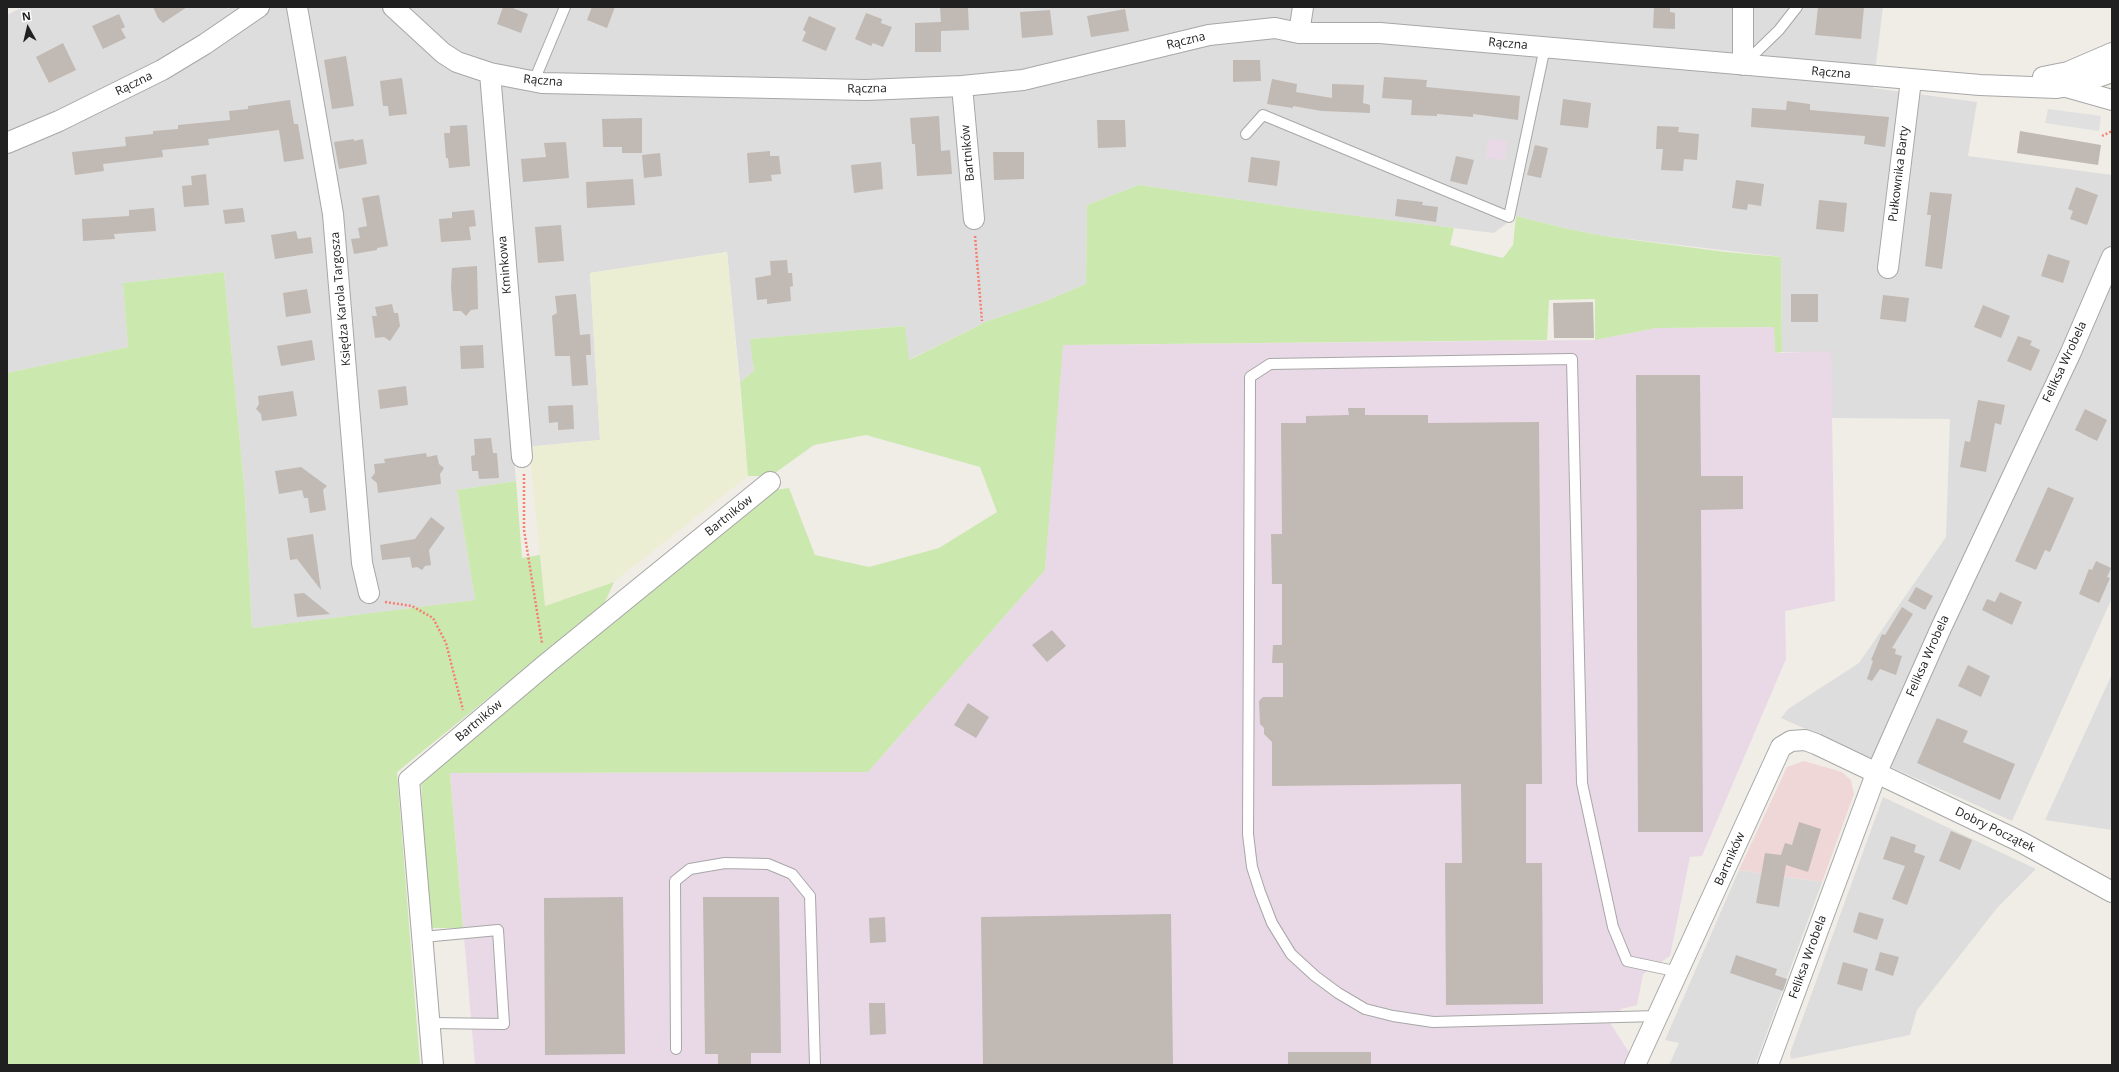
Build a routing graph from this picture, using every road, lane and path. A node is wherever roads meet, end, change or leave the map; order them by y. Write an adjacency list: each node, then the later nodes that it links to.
1 (297, 7): 29 (street, Księdza Karola Targosza)
2 (393, 7): 12 (street, Rączna)
3 (565, 7): 14 (lane)
4 (1304, 7): 8 (street)
5 (1743, 7): 11 (street)
6 (1797, 7): 11 (lane)
7 (254, 8): 22 (street, Rączna)
8 (1300, 33): 9 (street, Rączna); 15 (street, Rączna)
9 (1544, 47): 11 (street, Rączna); 20 (lane)
10 (2109, 62): 16 (street, Rączna); 17 (street, Rączna)
11 (1743, 65): 13 (street, Rączna)
12 (490, 73): 14 (street, Rączna); 27 (street, Kminkowa)
13 (1911, 80): 16 (street, Rączna); 25 (street, Pułkownika Barty)
14 (534, 81): 15 (street, Rączna)
15 (962, 86): 23 (street, Bartników)
16 (2004, 86): 17 (street, Rączna)
17 (2064, 87): 18 (street)
18 (2112, 100)
19 (2112, 131): 21 (path)
20 (1246, 134)
21 (2102, 136)
22 (7, 143)
23 (974, 219): 26 (path)
24 (2112, 257): 32 (street, Feliksa Wrobela)
25 (1888, 268)
26 (982, 321)
27 (522, 457): 30 (path)
28 (770, 482): 30 (street, Bartników)
29 (369, 593): 31 (path)
30 (545, 666): 31 (street, Bartników)
31 (468, 730): 34 (street, Bartników)
32 (1876, 774): 33 (street, Dobry Początek); 35 (street, Bartników); 42 (street, Feliksa Wrobela)
33 (2112, 892)
34 (423, 937): 37 (street, Bartników); 37 (lane)
35 (1679, 972): 36 (street, Bartników); 36 (lane)
36 (1658, 1016): 41 (street, Bartników)
37 (430, 1023): 39 (street, Bartników)
38 (676, 1048): 40 (lane)
39 (433, 1065)
40 (815, 1065)
41 (1635, 1065)
42 (1768, 1065)

